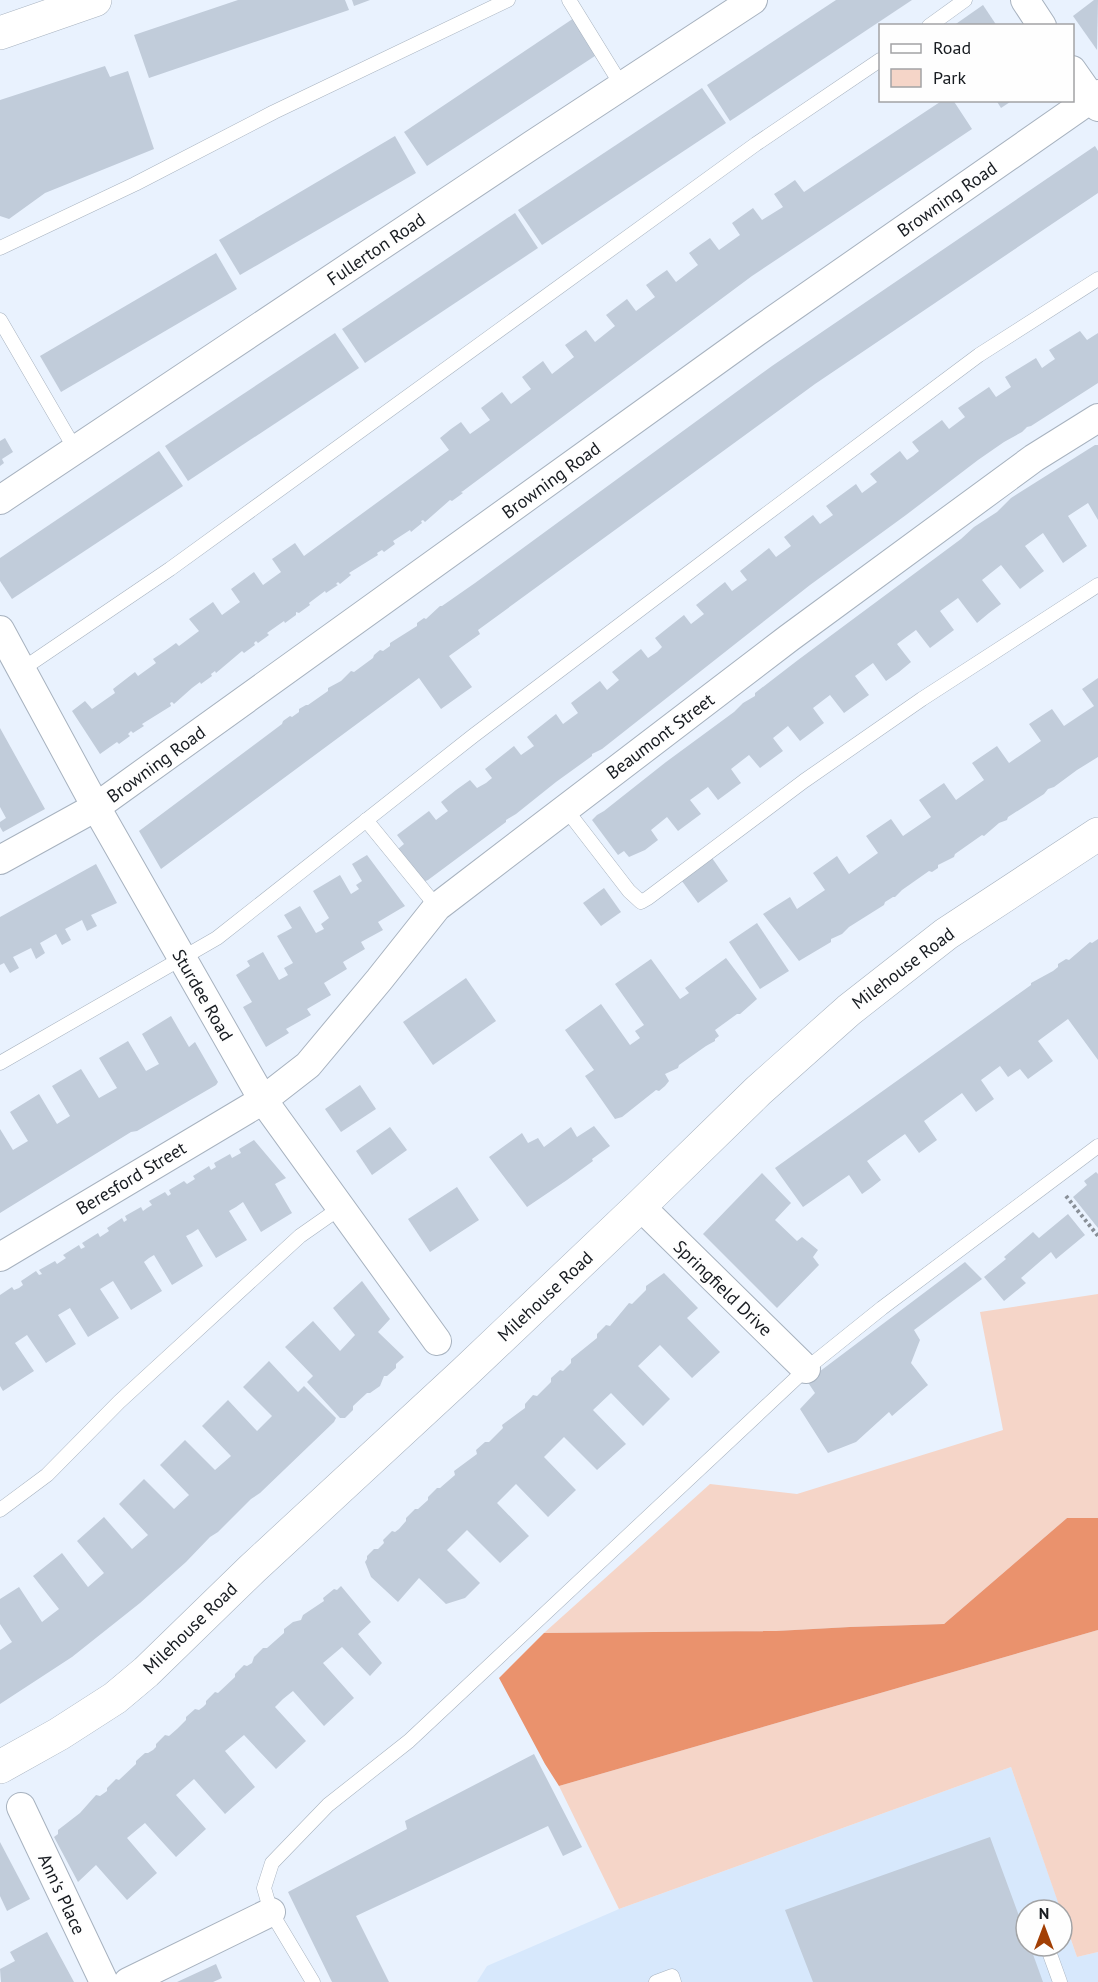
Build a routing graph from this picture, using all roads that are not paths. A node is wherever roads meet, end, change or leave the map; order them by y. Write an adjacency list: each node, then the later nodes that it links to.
1 (95, 0): 9 (main road)
2 (508, 0): 14 (lane)
3 (569, 0): 12 (lane)
4 (753, 0): 12 (street, Fullerton Road)
5 (965, 0): 7 (lane)
6 (1024, 0): 8 (street)
7 (932, 24)
8 (1041, 24)
9 (0, 33)
10 (879, 61): 22 (lane)
11 (1074, 72): 13 (street)
12 (622, 86): 18 (street, Fullerton Road)
13 (1096, 100): 23 (street, Browning Road)
14 (0, 248)
15 (1098, 279): 25 (lane)
16 (0, 320): 18 (lane)
17 (1098, 418): 24 (street, Beaumont Street)
18 (75, 449): 19 (street, Fullerton Road)
19 (0, 500)
20 (1098, 585): 24 (lane)
21 (0, 630): 22 (street, Sturdee Road)
22 (21, 670): 23 (street, Sturdee Road)
23 (96, 807): 27 (street, Browning Road); 29 (street, Sturdee Road)
24 (565, 808): 28 (street, Beaumont Street)
25 (366, 820): 28 (lane); 29 (lane)
26 (1098, 834): 33 (main road, Milehouse Road)
27 (0, 860)
28 (437, 907): 31 (street, Beaumont Street)
29 (182, 957): 30 (lane); 31 (street, Sturdee Road)
30 (0, 1063)
31 (263, 1100): 34 (street, Sturdee Road); 35 (street, Beresford Street)
32 (1098, 1146): 37 (lane)
33 (640, 1206): 37 (street, Springfield Drive); 39 (main road, Milehouse Road)
34 (340, 1208): 36 (street, Sturdee Road); 38 (lane)
35 (0, 1257)
36 (437, 1341)
37 (806, 1369): 41 (lane)
38 (0, 1510)
39 (0, 1767)
40 (21, 1807): 43 (street, Ann's Place)
41 (271, 1912): 44 (street); 45 (lane)
42 (1051, 1958): 48 (lane)
43 (104, 1982)
44 (128, 1982)
45 (313, 1982)
46 (656, 1982): 47 (lane)
47 (675, 1982)
48 (1060, 1982)

